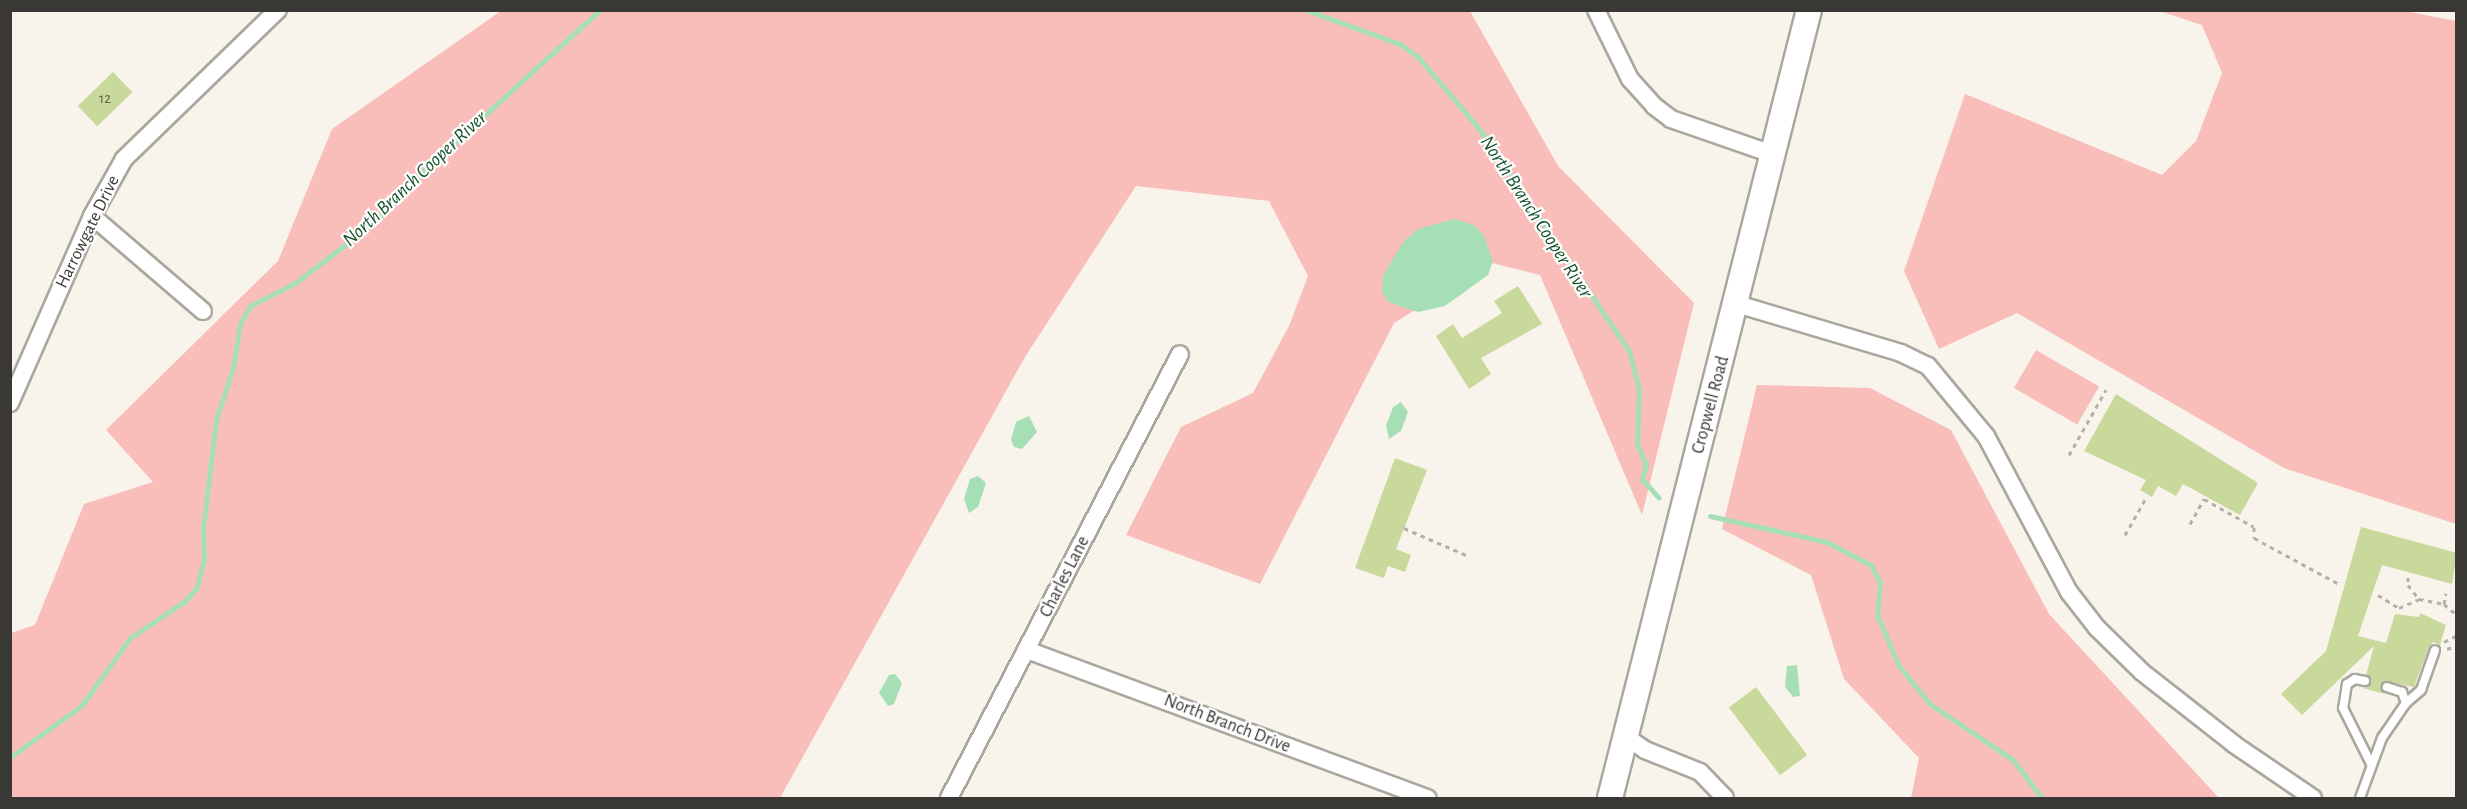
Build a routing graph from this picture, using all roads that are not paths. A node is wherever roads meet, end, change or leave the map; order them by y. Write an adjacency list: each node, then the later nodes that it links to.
1 (278, 10): 5 (street, Harrowgate Drive)
2 (1596, 10): 4 (street)
3 (1809, 10): 4 (street, Cropwell Road)
4 (1772, 154): 6 (street, Cropwell Road)
5 (92, 216): 7 (street); 9 (street, Harrowgate Drive)
6 (1737, 304): 15 (street, Cropwell Road); 22 (street)
7 (203, 311)
8 (1180, 354): 10 (street, Charles Lane)
9 (10, 403)
10 (1027, 650): 17 (street, North Branch Drive); 18 (street, Charles Lane)
11 (2435, 650): 14 (lane)
12 (2365, 681): 16 (lane)
13 (2387, 687): 14 (lane)
14 (2406, 703): 16 (lane)
15 (1626, 737): 20 (street, Cropwell Road); 21 (street)
16 (2371, 764): 23 (lane)
17 (1384, 792): 19 (street, North Branch Drive)
18 (949, 798)
19 (1427, 798)
20 (1610, 798)
21 (1725, 798)
22 (2313, 798)
23 (2360, 798)

